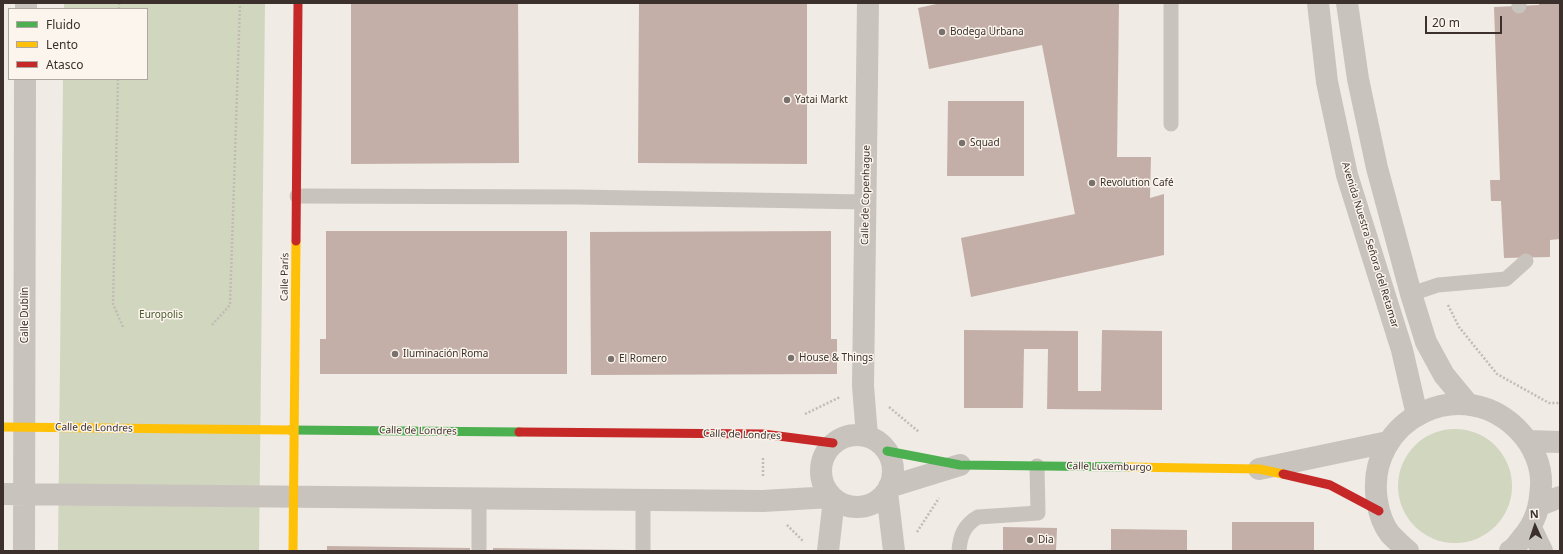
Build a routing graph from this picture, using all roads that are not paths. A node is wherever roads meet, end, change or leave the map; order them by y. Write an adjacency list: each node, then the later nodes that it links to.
1 (298, 3): 8 (street, Calle París)
2 (868, 3): 9 (street, Calle de Copenhague)
3 (1171, 3): 7 (lane)
4 (1318, 3): 14 (street, Avenida Nuestra Señora del Retamar)
5 (1347, 3): 11 (street)
6 (25, 80): 16 (street, Calle Dublín)
7 (1171, 124)
8 (297, 196): 9 (lane); 17 (street, Calle París)
9 (866, 202): 12 (street, Calle de Copenhague)
10 (1526, 262): 11 (lane)
11 (1411, 294): 13 (street)
12 (862, 386): 18 (street, Calle de Copenhague); 19 (street, Calle de Copenhague)
13 (1468, 404): 14 (street); 20 (street)
14 (1417, 415): 21 (street)
15 (3, 427): 16 (street, Calle de Londres)
16 (25, 427): 17 (street, Calle de Londres); 29 (street, Calle Dublín)
17 (294, 430): 19 (street, Calle de Londres); 30 (street, Calle París)
18 (867, 436): 19 (street); 23 (street)
19 (839, 440): 33 (street)
20 (1528, 441): 22 (street); 35 (street)
21 (1388, 442): 26 (street, Calle Luxemburgo); 36 (street)
22 (1560, 442)
23 (887, 451): 24 (street, Calle Luxemburgo); 27 (street)
24 (960, 465): 25 (street, Calle Luxemburgo); 27 (street, Calle Luxemburgo)
25 (1037, 466): 26 (street, Calle Luxemburgo); 45 (lane)
26 (1259, 469): 36 (street, Calle Luxemburgo)
27 (888, 489): 33 (street); 44 (street)
28 (3, 494): 29 (street)
29 (25, 494): 30 (street); 40 (street, Calle Dublín)
30 (294, 497): 32 (street); 41 (street, Calle París)
31 (1560, 497): 35 (street)
32 (480, 498): 34 (street); 42 (lane)
33 (832, 498): 34 (street); 39 (street)
34 (643, 500): 43 (lane)
35 (1540, 504): 37 (street)
36 (1379, 511): 38 (street)
37 (1531, 528): 47 (street); 48 (street)
38 (1391, 542): 46 (street)
39 (818, 548)
40 (24, 551)
41 (293, 551)
42 (479, 551)
43 (642, 551)
44 (894, 551)
45 (959, 551)
46 (1408, 551)
47 (1510, 551)
48 (1542, 551)

